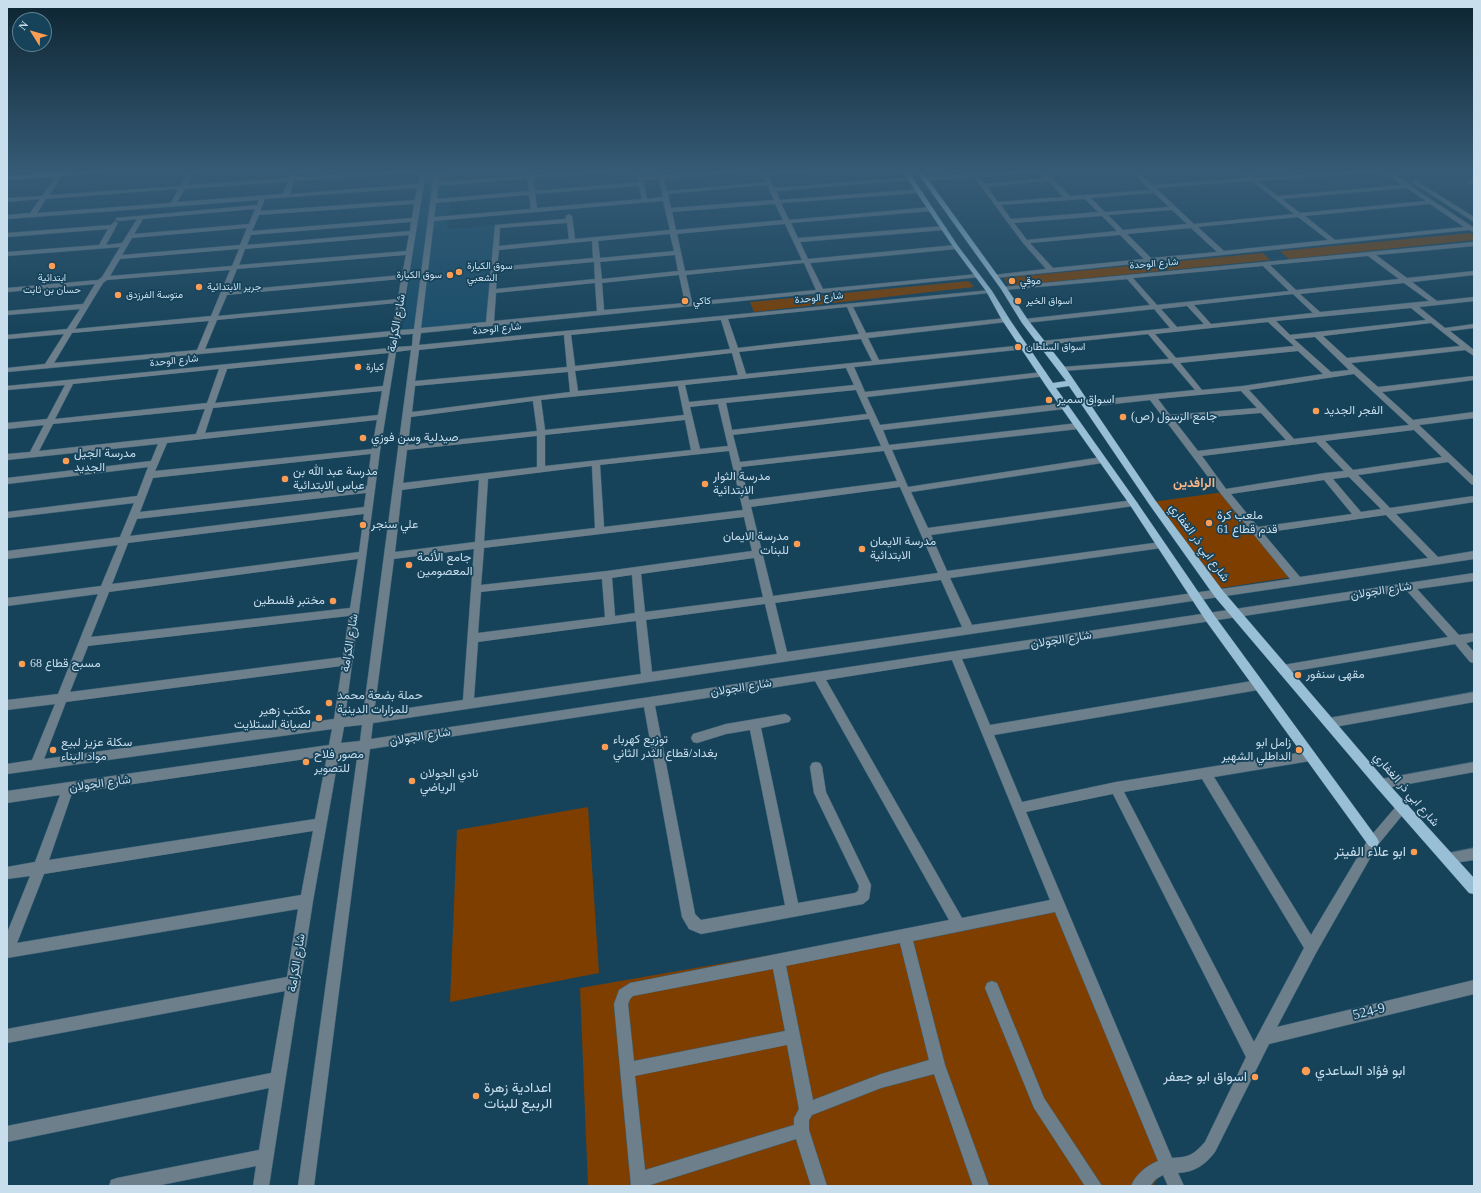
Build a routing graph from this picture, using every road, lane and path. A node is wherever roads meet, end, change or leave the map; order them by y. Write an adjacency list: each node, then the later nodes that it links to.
1 (251, 226): 23 (street)
2 (113, 227): 25 (street); 34 (street)
3 (135, 227): 26 (street)
4 (243, 227): 26 (street)
5 (329, 227): 23 (street)
6 (414, 227): 24 (street, شارع الكرامة)
7 (431, 227): 91 (street, شارع الكرامة)
8 (497, 227): 37 (street)
9 (571, 227): 29 (street)
10 (672, 227): 21 (street)
11 (734, 227): 21 (street)
12 (790, 227): 28 (street)
13 (960, 227): 56 (main road, شارع ابي ذر الغفاري)
14 (1014, 227): 30 (street)
15 (1115, 227): 22 (street)
16 (1175, 227): 22 (street)
17 (1194, 227): 41 (street)
18 (1314, 227): 31 (street)
19 (944, 228): 28 (street); 36 (main road)
20 (1473, 229): 31 (street, شارع الوحدة)
21 (673, 232): 27 (street); 39 (street)
22 (1120, 232): 30 (street); 46 (street)
23 (248, 233): 35 (street)
24 (413, 233): 35 (street); 40 (street, شارع الكرامة)
25 (7, 235)
26 (130, 236): 33 (street)
27 (595, 239): 29 (street); 45 (street)
28 (796, 240): 47 (street)
29 (572, 241): 37 (street)
30 (1025, 242): 52 (street)
31 (1334, 242): 38 (street, شارع الوحدة)
32 (1474, 244): 42 (street, شارع الوحدة)
33 (125, 245): 34 (street); 44 (street)
34 (101, 247): 43 (street)
35 (243, 247): 44 (street); 50 (street)
36 (956, 247): 47 (street); 55 (main road)
37 (495, 248): 51 (street)
38 (1269, 248): 41 (street, شارع الوحدة); 48 (street)
39 (678, 252): 45 (street); 53 (street)
40 (409, 253): 50 (street); 58 (street, شارع الكرامة)
41 (1222, 253): 46 (street, شارع الوحدة)
42 (1370, 254): 48 (street, شارع الوحدة); 60 (street)
43 (8, 255)
44 (117, 257): 59 (street)
45 (597, 260): 51 (street); 61 (street)
46 (1149, 260): 52 (street, شارع الوحدة)
47 (806, 261): 53 (street); 65 (street)
48 (1284, 262): 49 (street, شارع الوحدة)
49 (1265, 264): 57 (street, شارع الوحدة); 68 (street)
50 (234, 268): 59 (street); 67 (street)
51 (494, 269): 64 (street)
52 (1051, 270): 56 (street, شارع الوحدة)
53 (682, 273): 61 (street); 73 (street)
54 (1474, 273): 60 (street)
55 (978, 276): 65 (street, شارع الوحدة); 66 (main road)
56 (995, 276): 62 (main road, شارع ابي ذر الغفاري)
57 (1128, 276): 62 (street, شارع الوحدة); 78 (street)
58 (405, 277): 67 (street); 70 (street, شارع الكرامة)
59 (103, 280): 63 (street); 76 (street)
60 (1405, 280): 68 (street); 72 (street)
61 (598, 281): 64 (street); 80 (street)
62 (1004, 288): 86 (main road, شارع ابي ذر الغفاري)
63 (8, 290)
64 (492, 291): 88 (street)
65 (820, 291): 77 (street, شارع الوحدة)
66 (989, 291): 74 (street, شارع الوحدة); 84 (main road)
67 (224, 293): 83 (street)
68 (1295, 293): 71 (street); 81 (street)
69 (1474, 299): 72 (street)
70 (401, 301): 83 (street); 97 (street, شارع الكرامة)
71 (1188, 303): 78 (street); 89 (street)
72 (1436, 303): 75 (street)
73 (690, 304): 77 (street, شارع الوحدة); 80 (street, شارع الوحدة)
74 (849, 305): 77 (street, شارع الوحدة); 99 (street)
75 (1412, 305): 81 (street); 87 (street)
76 (85, 306): 79 (street); 94 (street)
77 (740, 307): 82 (street, شارع الوحدة)
78 (1155, 307): 86 (street); 92 (street)
79 (7, 313)
80 (601, 313): 88 (street, شارع الوحدة)
81 (1319, 315): 85 (street)
82 (724, 317): 96 (street, شارع الوحدة); 108 (street)
83 (213, 318): 94 (street); 109 (street)
84 (1006, 320): 99 (street); 103 (main road)
85 (1270, 320): 89 (street); 101 (street)
86 (1025, 321): 102 (main road, شارع ابي ذر الغفاري)
87 (1432, 321): 93 (street); 98 (street)
88 (490, 323): 91 (street, شارع الوحدة)
89 (1209, 326): 92 (street)
90 (1474, 326): 93 (street)
91 (418, 330): 97 (street, شارع الوحدة); 104 (street, شارع الكرامة)
92 (1176, 330): 95 (street)
93 (1443, 330): 106 (street)
94 (70, 331): 100 (street); 115 (street)
95 (1150, 332): 102 (street); 111 (street)
96 (567, 333): 104 (street, شارع الوحدة); 117 (street)
97 (396, 334): 107 (street, شارع الكرامة); 109 (street, شارع الوحدة)
98 (1317, 335): 101 (street); 112 (street)
99 (863, 336): 108 (street); 113 (street)
100 (7, 337)
101 (1288, 337): 105 (street)
102 (1042, 343): 120 (main road, شارع ابي ذر الغفاري)
103 (1025, 347): 113 (street); 122 (main road)
104 (416, 348): 107 (street, شارع الوحدة); 129 (street, شارع الكرامة)
105 (1300, 348): 111 (street); 123 (street)
106 (1466, 348): 110 (street); 112 (street)
107 (392, 350): 116 (street, شارع الوحدة); 132 (street, شارع الكرامة)
108 (735, 350): 117 (street); 124 (street)
109 (200, 352): 119 (street, شارع الوحدة)
110 (1474, 354)
111 (1174, 360): 120 (street); 136 (street)
112 (1344, 361): 121 (street)
113 (877, 363): 114 (street)
114 (850, 365): 124 (street); 135 (street)
115 (48, 366): 118 (street, شارع الوحدة); 119 (street, شارع الوحدة)
116 (224, 367): 119 (street, شارع الوحدة); 143 (street)
117 (571, 369): 129 (street); 137 (street)
118 (7, 370)
119 (100, 370): 126 (street, شارع الوحدة)
120 (1062, 370): 128 (main road, شارع ابي ذر الغفاري)
121 (1355, 371): 123 (street); 134 (street)
122 (1043, 374): 130 (main road); 135 (street)
123 (1329, 375): 133 (street)
124 (743, 377): 127 (street)
125 (1474, 378): 134 (street)
126 (70, 382): 131 (street, شارع الوحدة); 152 (street)
127 (681, 383): 137 (street); 142 (street)
128 (1071, 383): 130 (main road); 141 (main road, شارع ابي ذر الغفاري)
129 (411, 384): 146 (street, شارع الكرامة)
130 (1050, 386): 144 (main road)
131 (7, 388)
132 (387, 388): 143 (street); 149 (street, شارع الكرامة)
133 (1243, 388): 136 (street); 145 (street)
134 (1376, 390): 153 (street)
135 (861, 391): 140 (street); 148 (street)
136 (1201, 393): 139 (street)
137 (574, 394): 138 (street)
138 (537, 398): 146 (street); 157 (street)
139 (1153, 398): 141 (street); 151 (street)
140 (721, 401): 142 (street); 158 (street)
141 (1086, 404): 216 (main road, شارع ابي ذر الغفاري)
142 (686, 405): 150 (street)
143 (210, 406): 152 (street); 159 (street)
144 (1064, 406): 155 (main road); 156 (street)
145 (1264, 410): 151 (street); 162 (street)
146 (407, 415): 163 (street, شارع الكرامة)
147 (1474, 415): 153 (street)
148 (872, 416): 156 (street); 158 (street)
149 (382, 417): 159 (street); 166 (street, شارع الكرامة)
150 (689, 417): 157 (street); 167 (street)
151 (1169, 418): 169 (street)
152 (50, 422): 154 (street); 168 (street)
153 (1415, 425): 161 (street); 171 (street)
154 (7, 426)
155 (1078, 426): 165 (street); 172 (main road)
156 (878, 428): 165 (street)
157 (541, 433): 163 (street); 176 (street)
158 (729, 433): 164 (street)
159 (199, 437): 160 (street)
160 (162, 440): 168 (street); 174 (street)
161 (1319, 440): 162 (street); 177 (street)
162 (1293, 443): 169 (street)
163 (403, 448): 183 (street, شارع الكرامة)
164 (733, 448): 167 (street); 175 (street)
165 (887, 449): 175 (street); 184 (street)
166 (376, 451): 178 (street); 185 (street, شارع الكرامة)
167 (696, 452): 173 (street)
168 (33, 454): 170 (street)
169 (1197, 454): 186 (street)
170 (7, 457)
171 (1450, 459): 177 (street); 182 (street)
172 (1102, 460): 184 (street); 189 (main road)
173 (596, 463): 176 (street); 196 (street)
174 (154, 464): 178 (street); 181 (street)
175 (737, 465): 190 (street)
176 (541, 469): 180 (street)
177 (1352, 473): 179 (street); 192 (street)
178 (149, 475): 187 (street)
179 (1325, 476): 186 (street); 195 (street)
180 (484, 477): 183 (street); 200 (street)
181 (7, 480)
182 (1474, 482)
183 (399, 487): 206 (street, شارع الكرامة)
184 (904, 487): 190 (street); 198 (street)
185 (370, 489): 191 (street, شارع الكرامة); 194 (street)
186 (1224, 492): 197 (street)
187 (140, 499): 193 (street); 194 (street)
188 (1474, 499): 192 (street)
189 (1133, 503): 198 (street); 201 (main road)
190 (747, 509): 196 (street); 202 (street)
191 (369, 510): 199 (street); 204 (street, شارع الكرامة)
192 (1389, 511): 195 (street); 207 (street)
193 (7, 515)
194 (133, 516): 199 (street)
195 (1359, 516): 197 (street)
196 (600, 531): 200 (street)
197 (1257, 531): 212 (street)
198 (925, 532): 210 (street)
199 (124, 540): 203 (street); 214 (street)
200 (479, 545): 206 (street); 215 (street)
201 (1161, 545): 210 (street); 217 (main road)
202 (758, 554): 208 (street); 218 (street)
203 (7, 555)
204 (363, 555): 214 (street); 220 (street, شارع الكرامة)
205 (1474, 555): 207 (street, شارع الجولان)
206 (390, 556): 243 (street, شارع الكرامة)
207 (1436, 561): 212 (street, شارع الجولان)
208 (636, 570): 209 (street); 222 (street)
209 (607, 575): 215 (street); 224 (street)
210 (945, 575): 218 (street); 225 (street)
211 (1474, 577): 213 (street, شارع الجولان)
212 (1298, 582): 216 (street, شارع الجولان)
213 (1409, 587): 221 (street, شارع الجولان); 228 (street)
214 (105, 589): 219 (street); 229 (street)
215 (476, 589): 227 (street)
216 (1219, 594): 217 (street, شارع الجولان); 221 (main road, شارع ابي ذر الغفاري)
217 (1196, 597): 223 (main road); 225 (street, شارع الجولان)
218 (769, 600): 222 (street); 231 (street)
219 (7, 602)
220 (355, 611): 229 (street); 233 (street, شارع الكرامة)
221 (1236, 614): 223 (street, شارع الجولان); 234 (main road, شارع ابي ذر الغفاري)
222 (640, 617): 224 (street); 236 (street)
223 (1210, 618): 230 (street, شارع الجولان); 237 (main road)
224 (610, 620): 227 (street)
225 (969, 630): 231 (street, شارع الجولان)
226 (1474, 637): 228 (street)
227 (473, 638): 241 (street)
228 (1457, 640): 232 (street); 234 (street)
229 (84, 642): 238 (street)
230 (955, 656): 235 (street, شارع الجولان); 248 (street)
231 (783, 658): 236 (street, شارع الجولان)
232 (1474, 659)
233 (347, 661): 238 (street); 245 (street, شارع الكرامة)
234 (1283, 669): 246 (main road, شارع ابي ذر الغفاري)
235 (818, 676): 240 (street, شارع الجولان); 274 (street)
236 (647, 678): 241 (street, شارع الجولان)
237 (1258, 684): 248 (street); 252 (main road)
238 (63, 697): 242 (street); 253 (street)
239 (1474, 698): 246 (street)
240 (649, 702): 250 (street, شارع الجولان); 273 (street)
241 (468, 704): 243 (street, شارع الجولان)
242 (7, 705)
243 (368, 718): 245 (street, شارع الجولان); 250 (street, شارع الكرامة)
244 (785, 719): 247 (street)
245 (339, 723): 251 (street, شارع الكرامة); 253 (street, شارع الجولان)
246 (1329, 723): 258 (main road, شارع ابي ذر الغفاري)
247 (754, 724): 249 (street); 273 (street)
248 (986, 731): 263 (street)
249 (697, 738)
250 (364, 745): 251 (street, شارع الجولان); 297 (street, شارع الكرامة)
251 (334, 749): 259 (street, شارع الجولان); 264 (street, شارع الكرامة)
252 (1310, 756): 257 (street); 265 (main road)
253 (36, 765): 256 (street, شارع الجولان)
254 (816, 767): 273 (street)
255 (1474, 767): 258 (street)
256 (7, 770)
257 (1205, 774): 260 (street); 276 (street)
258 (1382, 784): 262 (main road, شارع ابي ذر الغفاري)
259 (68, 788): 261 (street, شارع الجولان); 268 (street)
260 (1116, 788): 263 (street); 285 (street)
261 (7, 797)
262 (1403, 807): 265 (street); 267 (main road, شارع ابي ذر الغفاري)
263 (1018, 808): 272 (street)
264 (320, 824): 268 (street); 271 (street, شارع الكرامة)
265 (1373, 842): 276 (street)
266 (1474, 854): 267 (street)
267 (1447, 858): 270 (main road, شارع ابي ذر الغفاري)
268 (40, 867): 269 (street); 277 (street)
269 (7, 872)
270 (1474, 888)
271 (306, 901): 277 (street); 279 (street, شارع الكرامة)
272 (1059, 905): 274 (street); 293 (street)
273 (794, 911)
274 (959, 925): 275 (street)
275 (905, 936): 278 (street); 286 (street)
276 (1311, 948): 284 (street)
277 (7, 951)
278 (778, 960): 283 (street); 287 (street)
279 (293, 983): 282 (street); 288 (street, شارع الكرامة)
280 (1474, 987): 284 (street, 524-9)
281 (992, 988): 300 (street)
282 (7, 1036)
283 (793, 1037): 287 (street); 289 (street)
284 (1263, 1038): 285 (street)
285 (1254, 1057): 293 (street)
286 (938, 1065): 289 (street); 299 (street)
287 (627, 1070): 294 (street)
288 (278, 1079): 291 (street); 292 (street, شارع الكرامة)
289 (807, 1110): 290 (street)
290 (801, 1130): 294 (street); 298 (street)
291 (7, 1134)
292 (266, 1156): 295 (street); 296 (street, شارع الكرامة)
293 (1168, 1166): 301 (street); 302 (street)
294 (639, 1183)
295 (117, 1186)
296 (261, 1186)
297 (306, 1186)
298 (819, 1186)
299 (981, 1186)
300 (1094, 1186)
301 (1139, 1186)
302 (1176, 1186)

